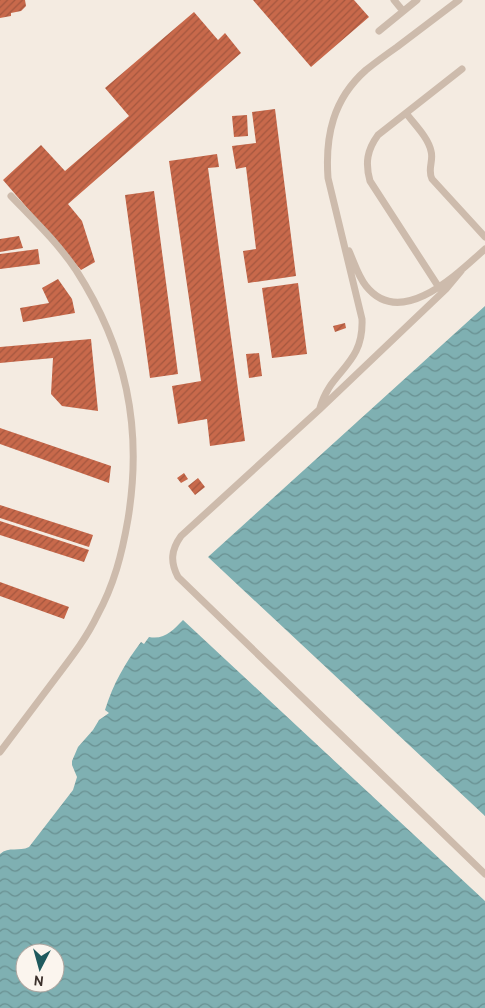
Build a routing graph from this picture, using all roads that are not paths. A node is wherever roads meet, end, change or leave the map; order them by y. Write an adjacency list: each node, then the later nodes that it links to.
1 (394, 0): 4 (lane)
2 (417, 0): 4 (lane)
3 (459, 0): 9 (lane)
4 (403, 11): 5 (lane)
5 (379, 31)
6 (462, 69): 7 (lane)
7 (406, 113): 10 (lane); 13 (lane)
8 (11, 196): 15 (lane)
9 (341, 230): 13 (lane); 14 (lane)
10 (485, 237)
11 (485, 249): 12 (lane)
12 (461, 271): 13 (lane); 14 (lane)
13 (438, 286)
14 (320, 409): 16 (lane)
15 (0, 752)
16 (485, 874)

